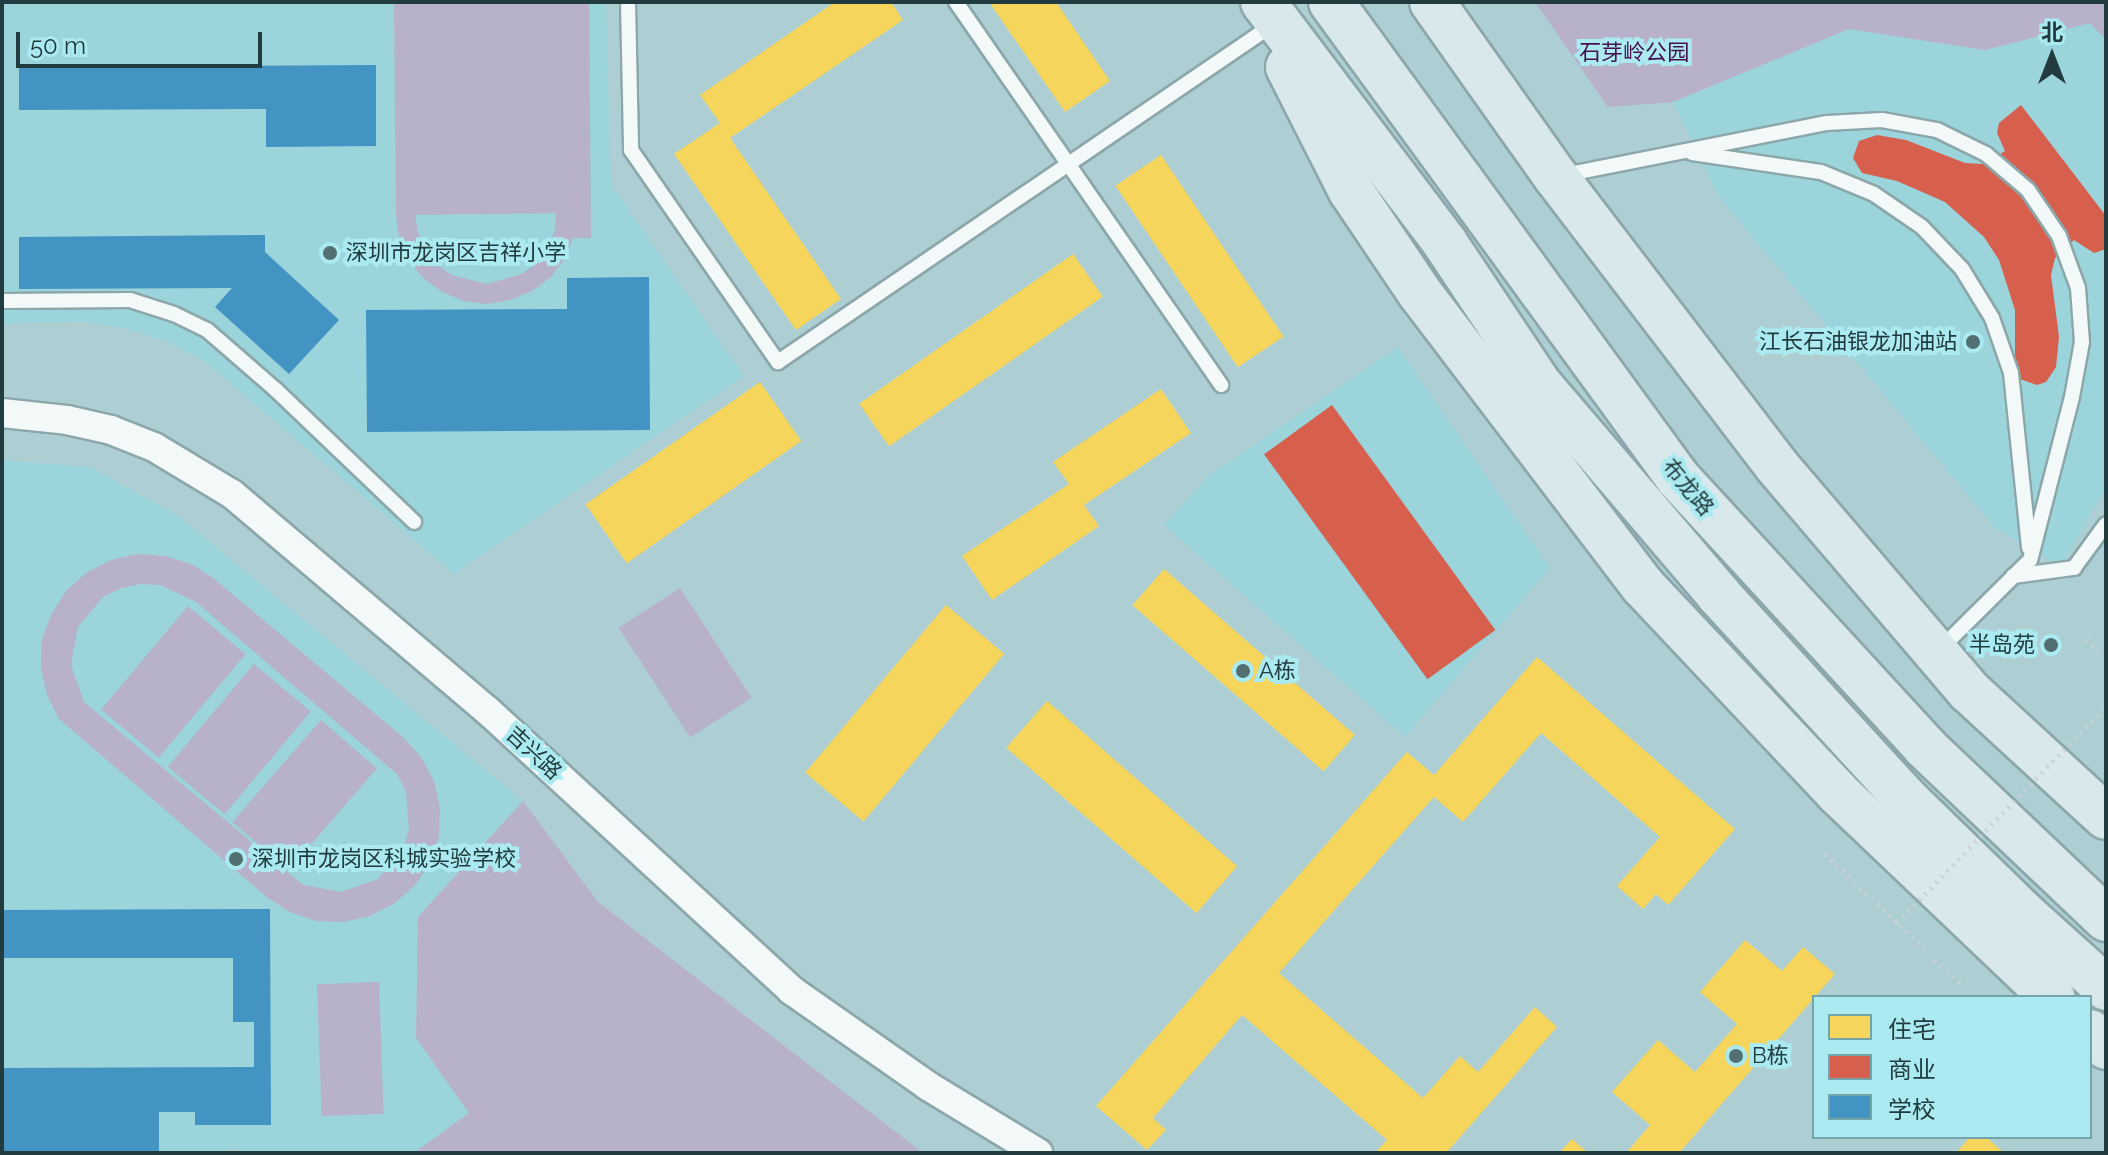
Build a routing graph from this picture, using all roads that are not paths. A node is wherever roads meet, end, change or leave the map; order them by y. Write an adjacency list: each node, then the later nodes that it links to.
1 (628, 2): 7 (lane)
2 (956, 2): 7 (lane)
3 (1331, 2): 9 (main road, 布龙路)
4 (1432, 2): 8 (main road)
5 (1265, 10): 7 (lane); 11 (main road); 26 (main road)
6 (1680, 152): 8 (lane); 18 (lane); 18 (lane)
7 (1068, 164): 12 (lane)
8 (1556, 177): 20 (main road)
9 (1469, 195): 11 (main road); 14 (main road, 布龙路)
10 (2, 301): 15 (lane)
11 (1539, 384): 14 (main road); 25 (main road)
12 (1221, 385)
13 (2, 413): 27 (street, 吉兴路)
14 (1678, 478): 24 (main road, 布龙路)
15 (414, 522)
16 (2106, 524): 17 (lane)
17 (2101, 546): 19 (lane)
18 (2030, 560): 19 (lane)
19 (2013, 576): 20 (lane)
20 (1936, 653): 21 (main road)
21 (1969, 691): 22 (main road); 23 (main road)
22 (2106, 775)
23 (2106, 817)
24 (2106, 919)
25 (2106, 988)
26 (2050, 995)
27 (1038, 1153)

